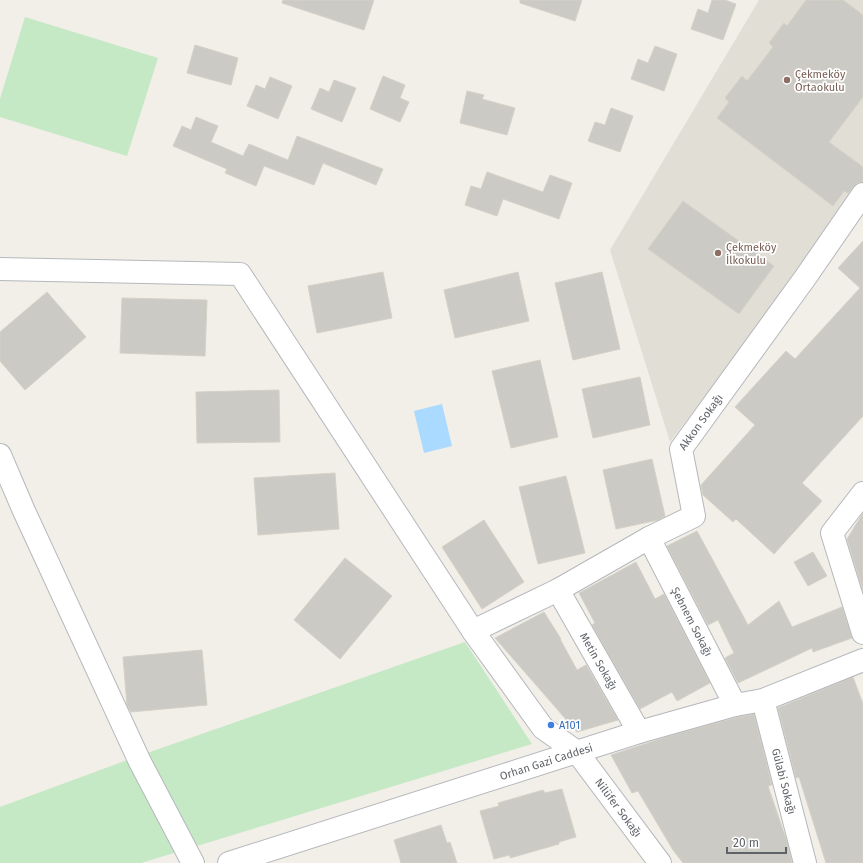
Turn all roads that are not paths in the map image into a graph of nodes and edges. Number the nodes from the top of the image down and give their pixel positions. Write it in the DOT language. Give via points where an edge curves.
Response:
graph roads {
  1 [pos="863,194"];
  2 [pos="0,269"];
  3 [pos="0,456"];
  4 [pos="863,493"];
  5 [pos="649,538"];
  6 [pos="558,590"];
  7 [pos="473,631"];
  8 [pos="863,633"];
  9 [pos="863,660"];
  10 [pos="763,700"];
  11 [pos="735,705"];
  12 [pos="639,732"];
  13 [pos="577,752"];
  14 [pos="239,862"];
  15 [pos="193,863"];
  16 [pos="660,863"];
  17 [pos="805,863"];
  1 -- 5 [label="street, Akkon Sokağı" via="682,449 694,516"];
  2 -- 7 [label="street, Nilüfer Sokağı" via="240,274"];
  3 -- 15 [label="street" via="140,762"];
  4 -- 8 [label="street" via="832,532"];
  5 -- 6 [label="street, Akkon Sokağı"];
  5 -- 11 [label="street, Şebnem Sokağı"];
  6 -- 7 [label="street, Akkon Sokağı"];
  6 -- 12 [label="street, Metin Sokağı"];
  7 -- 13 [label="street, Nilüfer Sokağı" via="543,728"];
  9 -- 10 [label="street, Orhan Gazi Caddesi"];
  10 -- 11 [label="street, Orhan Gazi Caddesi"];
  10 -- 17 [label="street, Gülabi Sokağı"];
  11 -- 12 [label="street, Orhan Gazi Caddesi"];
  12 -- 13 [label="street, Orhan Gazi Caddesi"];
  13 -- 14 [label="street, Orhan Gazi Caddesi"];
  13 -- 16 [label="street, Nilüfer Sokağı"];
}
